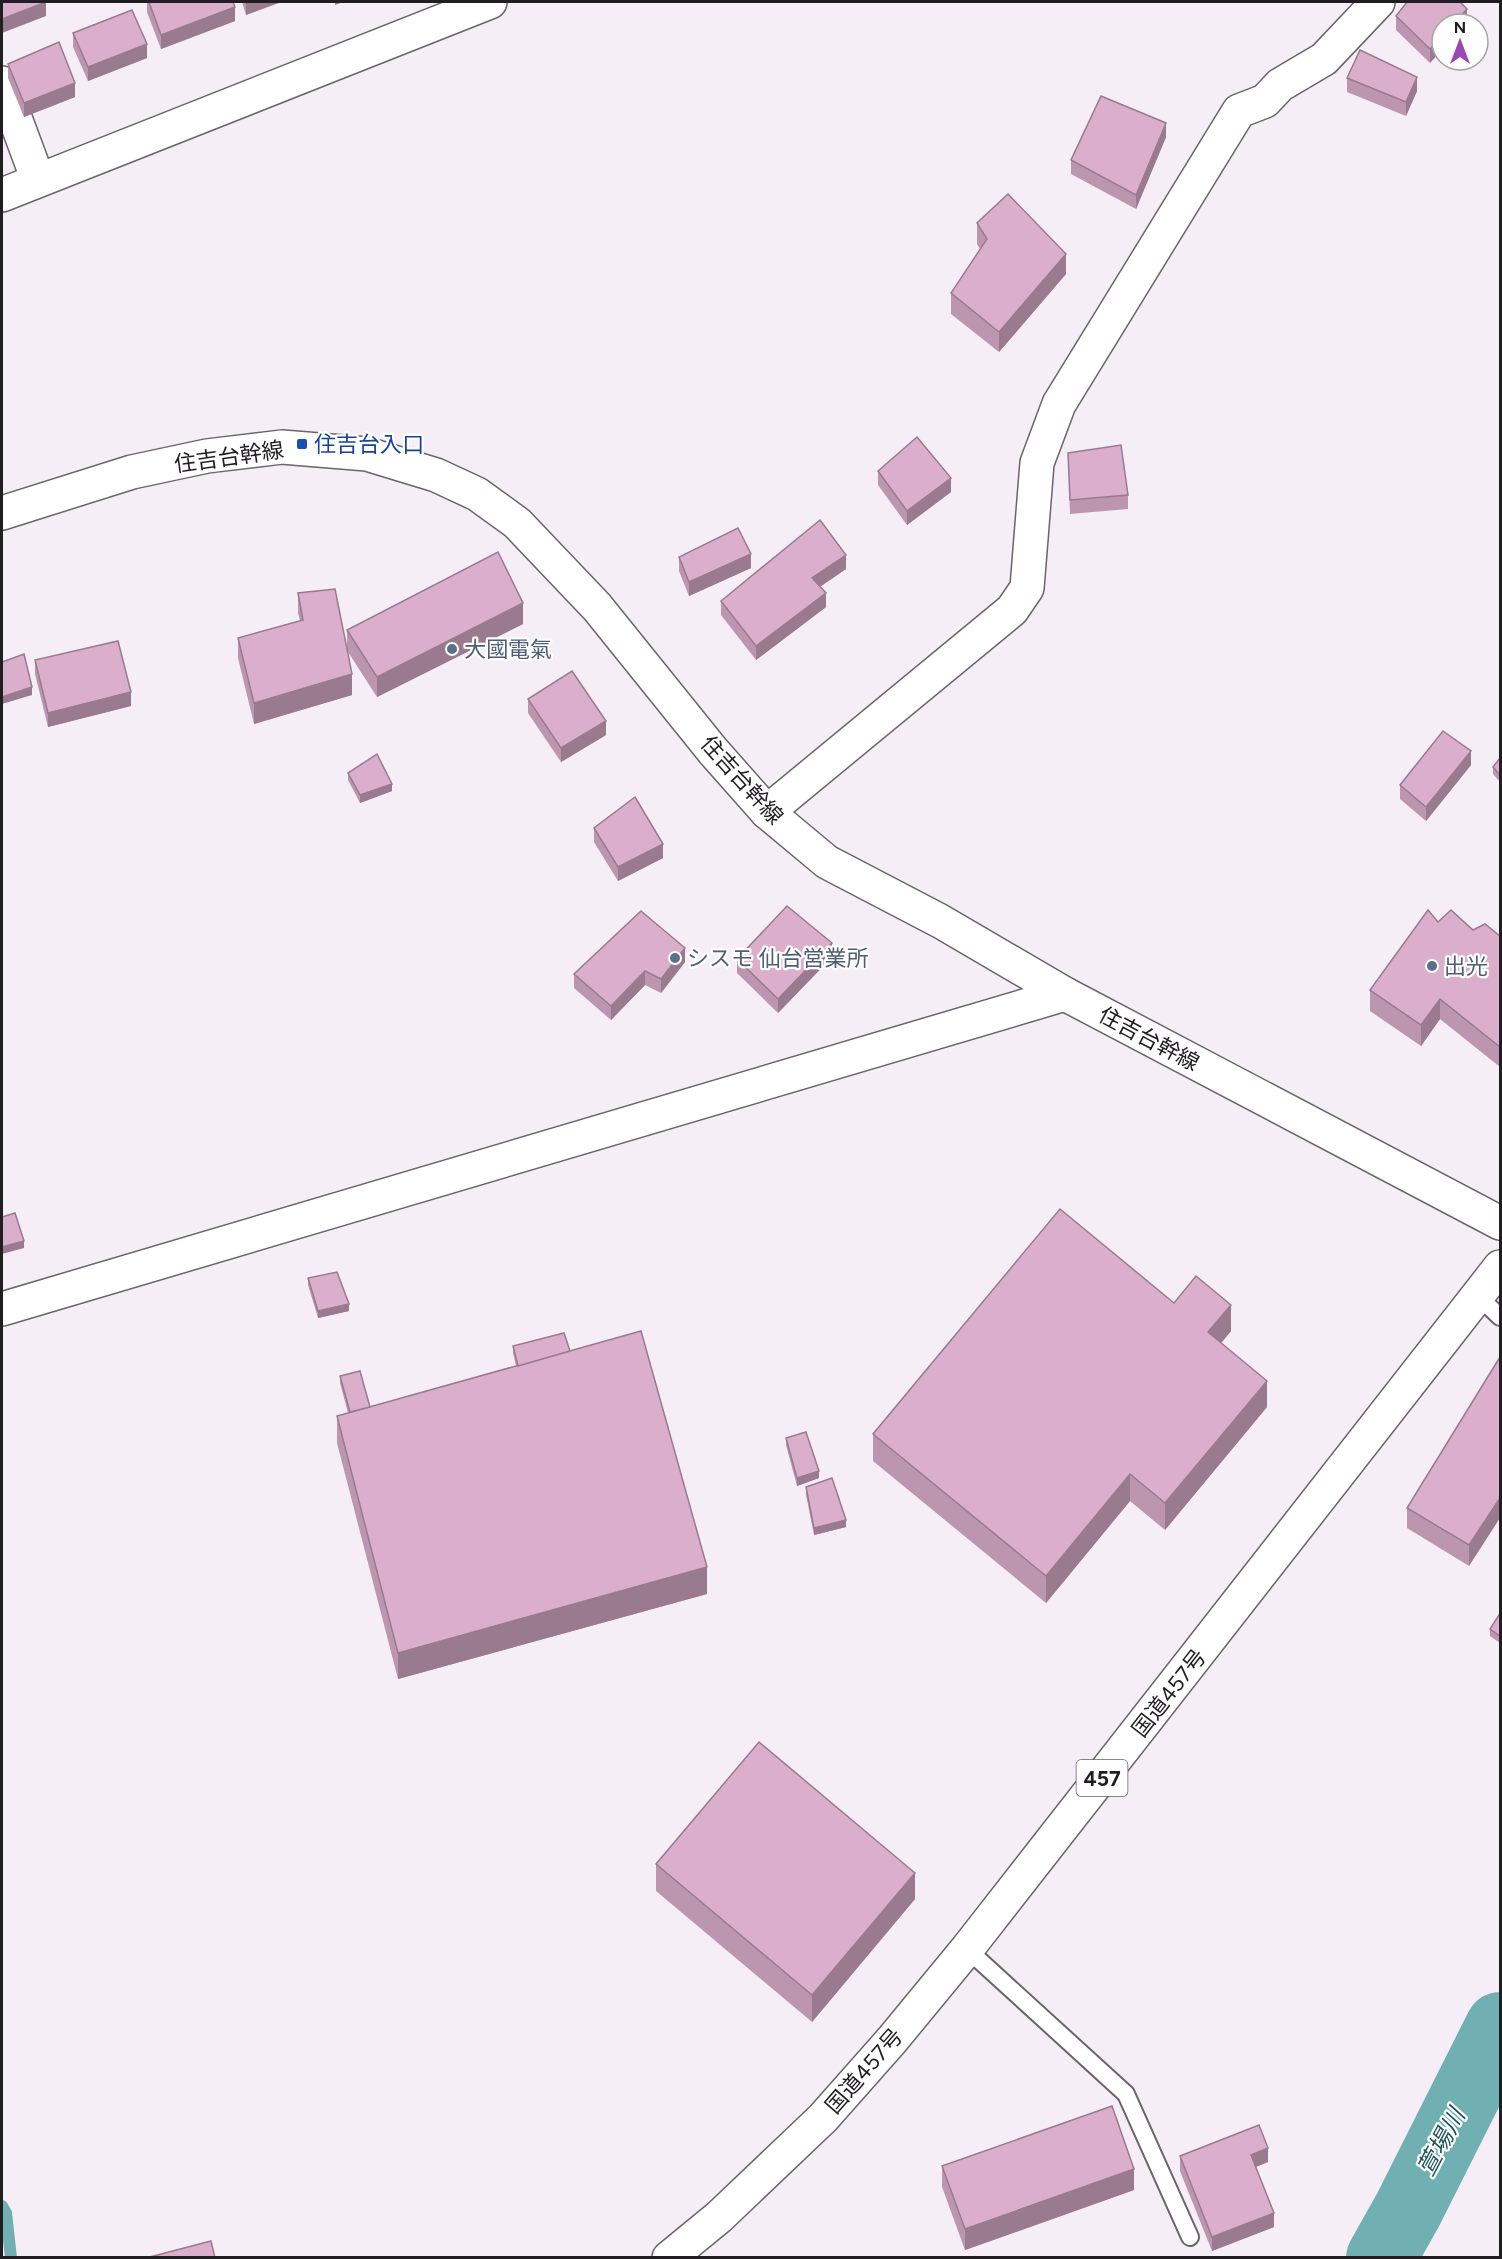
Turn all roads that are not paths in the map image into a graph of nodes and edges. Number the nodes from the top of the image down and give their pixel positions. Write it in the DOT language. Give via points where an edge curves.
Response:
graph roads {
  1 [pos="490,2"];
  2 [pos="1378,2"];
  3 [pos="2,82"];
  4 [pos="38,180"];
  5 [pos="2,195"];
  6 [pos="2,513"];
  7 [pos="767,812"];
  8 [pos="1065,994"];
  9 [pos="1500,1223"];
  10 [pos="1500,1267"];
  11 [pos="1489,1306"];
  12 [pos="2,1309"];
  13 [pos="967,1949"];
  14 [pos="1190,2237"];
  15 [pos="669,2258"];
  1 -- 4 [label="main road"];
  2 -- 7 [label="main road" via="1324,59 1280,85 1265,101 1239,111 1059,404 1037,463 1027,588 1012,610"];
  3 -- 4 [label="main road"];
  4 -- 5 [label="main road"];
  6 -- 7 [label="main road, 住吉台幹線" via="132,472 207,456 282,447 367,454 436,475 477,494 517,524 597,607"];
  7 -- 8 [label="main road, 住吉台幹線" via="827,862 940,921"];
  8 -- 9 [label="main road, 住吉台幹線"];
  8 -- 12 [label="main road"];
  10 -- 11 [label="main road, 国道457号 / 457"];
  11 -- 13 [label="main road, 国道457号 / 457"];
  13 -- 14 [label="lane" via="1126,2094"];
  13 -- 15 [label="main road, 国道457号 / 457" via="823,2118 719,2217"];
}
